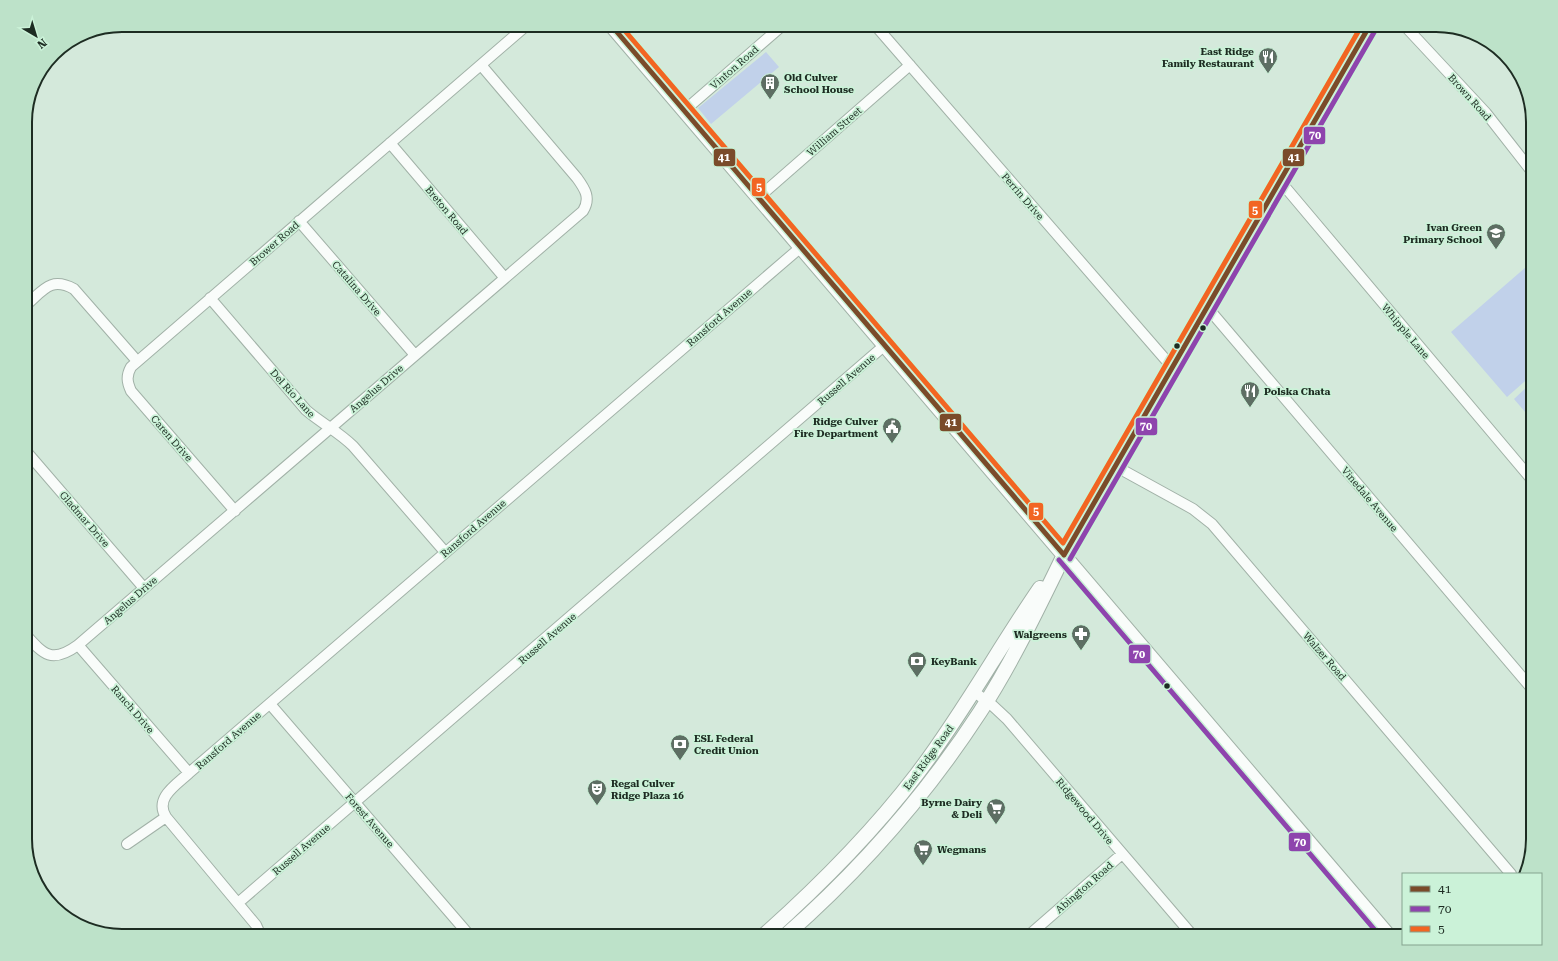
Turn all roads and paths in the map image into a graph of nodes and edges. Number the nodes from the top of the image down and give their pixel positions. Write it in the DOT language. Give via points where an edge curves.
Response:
graph roads {
  1 [pos="519,32"];
  2 [pos="617,32"];
  3 [pos="775,32"];
  4 [pos="881,32"];
  5 [pos="1366,32"];
  6 [pos="1411,32"];
  7 [pos="481,65"];
  8 [pos="910,65"];
  9 [pos="685,110"];
  10 [pos="390,143"];
  11 [pos="1526,164"];
  12 [pos="1280,181"];
  13 [pos="759,197"];
  14 [pos="299,222"];
  15 [pos="801,247"];
  16 [pos="504,278"];
  17 [pos="210,298"];
  18 [pos="32,300"];
  19 [pos="1207,307"];
  20 [pos="885,345"];
  21 [pos="415,355"];
  22 [pos="137,362"];
  23 [pos="1172,367"];
  24 [pos="330,428"];
  25 [pos="32,458"];
  26 [pos="1115,466"];
  27 [pos="1526,473"];
  28 [pos="234,511"];
  29 [pos="445,552"];
  30 [pos="1064,555"];
  31 [pos="144,588"];
  32 [pos="32,642"];
  33 [pos="78,645"];
  34 [pos="1526,682"];
  35 [pos="973,691"];
  36 [pos="987,701"];
  37 [pos="270,704"];
  38 [pos="189,773"];
  39 [pos="355,803"];
  40 [pos="166,817"];
  41 [pos="128,844"];
  42 [pos="1122,854"];
  43 [pos="1510,873"];
  44 [pos="238,903"];
  45 [pos="258,929"];
  46 [pos="464,929"];
  47 [pos="770,929"];
  48 [pos="792,929"];
  49 [pos="1036,929"];
  50 [pos="1187,929"];
  51 [pos="1383,929"];
  1 -- 7 [label="street, Brower Road"];
  2 -- 9 [label="main road"];
  3 -- 9 [label="street, Vinton Road"];
  4 -- 8 [label="street, Perrin Drive"];
  5 -- 12 [label="main road, East Ridge Road"];
  6 -- 11 [label="street, Brown Road" via="1486,113"];
  7 -- 10 [label="street, Brower Road"];
  7 -- 16 [label="street, Angelus Drive" via="577,178 587,195 583,211"];
  8 -- 13 [label="street, William Street"];
  8 -- 23 [label="street, Perrin Drive"];
  9 -- 13 [label="main road"];
  10 -- 14 [label="street, Brower Road"];
  10 -- 16 [label="street, Breton Road"];
  12 -- 19 [label="main road, East Ridge Road"];
  12 -- 27 [label="street, Whipple Lane"];
  13 -- 15 [label="main road"];
  14 -- 17 [label="street, Brower Road"];
  14 -- 21 [label="street, Catalina Drive"];
  15 -- 20 [label="main road"];
  15 -- 29 [label="street, Ransford Avenue"];
  16 -- 21 [label="street, Angelus Drive"];
  17 -- 22 [label="street, Brower Road"];
  17 -- 24 [label="street, Del Rio Lane" via="306,410"];
  18 -- 22 [label="street" via="56,283 74,289"];
  19 -- 23 [label="main road, East Ridge Road"];
  19 -- 34 [label="street, Vinedale Avenue"];
  20 -- 30 [label="main road"];
  20 -- 39 [label="street, Russell Avenue"];
  21 -- 24 [label="street, Angelus Drive"];
  22 -- 28 [label="street, Caren Drive" via="128,373 131,391"];
  23 -- 26 [label="main road, East Ridge Road"];
  24 -- 28 [label="street, Angelus Drive"];
  24 -- 29 [label="street, Del Rio Lane" via="353,446"];
  25 -- 31 [label="street, Gladmar Drive"];
  26 -- 30 [label="main road, East Ridge Road"];
  26 -- 43 [label="street, Walzer Road" via="1194,509 1212,524"];
  28 -- 31 [label="street, Angelus Drive"];
  29 -- 37 [label="street, Ransford Avenue"];
  30 -- 35 [label="main road, East Ridge Road" via="1023,612"];
  30 -- 36 [label="main road, East Ridge Road" via="1029,626"];
  30 -- 51 [label="main road"];
  31 -- 33 [label="street, Angelus Drive"];
  32 -- 33 [label="street, Angelus Drive" via="39,650 50,656 63,655"];
  33 -- 38 [label="street, Ranch Drive"];
  35 -- 36 [label="street, Ridgewood Drive"];
  35 -- 47 [label="main road, East Ridge Road" via="937,746 897,799 806,896"];
  36 -- 42 [label="street, Ridgewood Drive" via="1007,719"];
  36 -- 48 [label="main road, East Ridge Road" via="943,765 890,829 843,881"];
  37 -- 38 [label="street, Ransford Avenue"];
  37 -- 39 [label="street, Forest Avenue"];
  38 -- 40 [label="street, Ransford Avenue" via="165,796 162,807"];
  39 -- 44 [label="street, Russell Avenue"];
  39 -- 46 [label="street, Forest Avenue"];
  40 -- 41 [label="street"];
  40 -- 44 [label="street"];
  42 -- 49 [label="street, Abington Road"];
  42 -- 50 [label="street, Ridgewood Drive"];
  44 -- 45 [label="street"];
}
